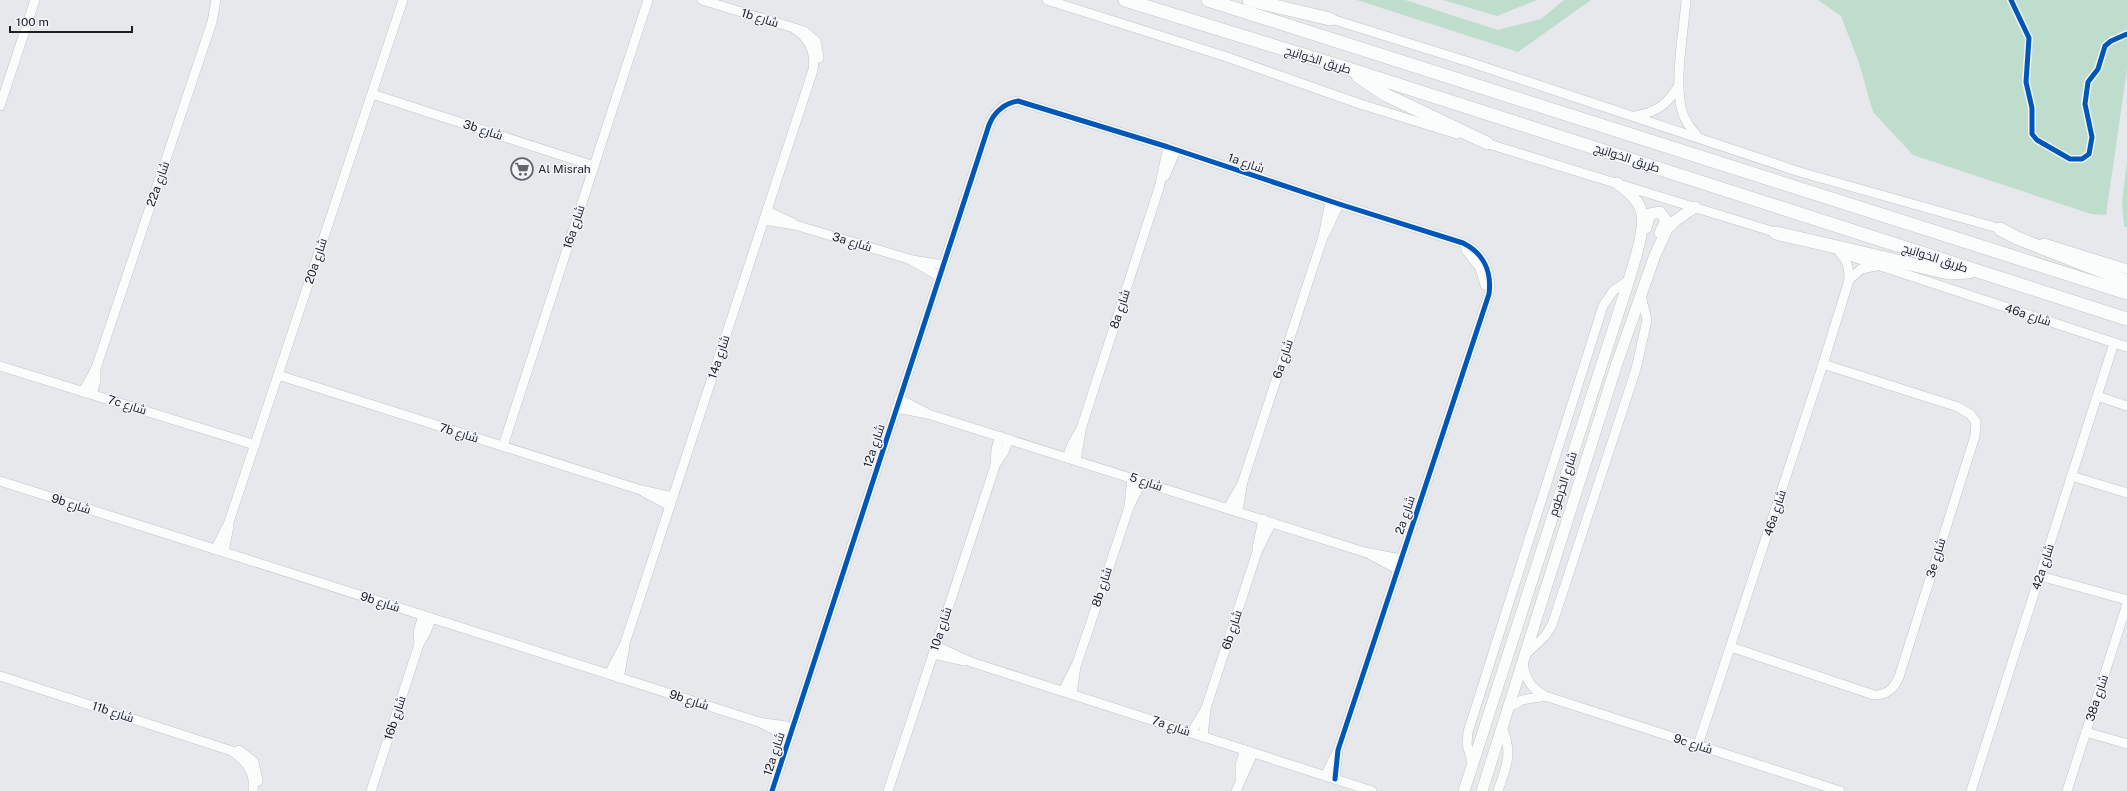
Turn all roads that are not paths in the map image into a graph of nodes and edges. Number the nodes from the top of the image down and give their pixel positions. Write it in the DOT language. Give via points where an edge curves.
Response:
graph roads {
  1 [pos="35,0"];
  2 [pos="216,0"];
  3 [pos="403,0"];
  4 [pos="653,0"];
  5 [pos="702,0"];
  6 [pos="1047,0"];
  7 [pos="1125,0"];
  8 [pos="1208,0"];
  9 [pos="1248,0"];
  10 [pos="1276,0"];
  11 [pos="1686,0"];
  12 [pos="647,4"];
  13 [pos="1330,19"];
  14 [pos="813,43"];
  15 [pos="1352,70"];
  16 [pos="1680,83"];
  17 [pos="372,94"];
  18 [pos="0,106"];
  19 [pos="1000,109"];
  20 [pos="1633,117"];
  21 [pos="1699,138"];
  22 [pos="1487,143"];
  23 [pos="1172,148"];
  24 [pos="594,166"];
  25 [pos="1617,183"];
  26 [pos="1335,203"];
  27 [pos="1695,207"];
  28 [pos="765,215"];
  29 [pos="2000,229"];
  30 [pos="1776,233"];
  31 [pos="1637,247"];
  32 [pos="1840,253"];
  33 [pos="1655,255"];
  34 [pos="909,259"];
  35 [pos="1480,260"];
  36 [pos="943,265"];
  37 [pos="1884,267"];
  38 [pos="2127,269"];
  39 [pos="1975,271"];
  40 [pos="939,276"];
  41 [pos="1629,280"];
  42 [pos="1848,280"];
  43 [pos="2127,281"];
  44 [pos="2127,293"];
  45 [pos="1641,295"];
  46 [pos="2127,319"];
  47 [pos="2114,343"];
  48 [pos="2127,347"];
  49 [pos="1823,364"];
  50 [pos="0,366"];
  51 [pos="278,375"];
  52 [pos="88,393"];
  53 [pos="2097,396"];
  54 [pos="899,399"];
  55 [pos="2127,406"];
  56 [pos="896,408"];
  57 [pos="928,414"];
  58 [pos="1004,438"];
  59 [pos="255,445"];
  60 [pos="503,446"];
  61 [pos="1072,459"];
  62 [pos="2072,476"];
  63 [pos="1132,478"];
  64 [pos="0,481"];
  65 [pos="1142,481"];
  66 [pos="1243,481"];
  67 [pos="641,490"];
  68 [pos="2127,493"];
  69 [pos="673,497"];
  70 [pos="670,506"];
  71 [pos="1129,507"];
  72 [pos="1228,508"];
  73 [pos="1238,512"];
  74 [pos="1267,521"];
  75 [pos="1547,531"];
  76 [pos="219,551"];
  77 [pos="1364,552"];
  78 [pos="1400,559"];
  79 [pos="1397,568"];
  80 [pos="1551,572"];
  81 [pos="2041,572"];
  82 [pos="2127,600"];
  83 [pos="2127,604"];
  84 [pos="427,617"];
  85 [pos="625,643"];
  86 [pos="1731,647"];
  87 [pos="934,650"];
  88 [pos="1524,658"];
  89 [pos="1076,666"];
  90 [pos="609,674"];
  91 [pos="0,676"];
  92 [pos="619,678"];
  93 [pos="1063,691"];
  94 [pos="1072,694"];
  95 [pos="1545,696"];
  96 [pos="1206,708"];
  97 [pos="1508,708"];
  98 [pos="760,722"];
  99 [pos="1502,727"];
  100 [pos="793,728"];
  101 [pos="2086,732"];
  102 [pos="1192,733"];
  103 [pos="1203,736"];
  104 [pos="790,738"];
  105 [pos="2127,744"];
  106 [pos="1698,745"];
  107 [pos="1338,750"];
  108 [pos="1249,751"];
  109 [pos="1472,766"];
  110 [pos="1324,776"];
  111 [pos="1335,779"];
  112 [pos="254,791"];
  113 [pos="370,791"];
  114 [pos="772,791"];
  115 [pos="888,791"];
  116 [pos="1236,791"];
  117 [pos="1372,791"];
  118 [pos="1464,791"];
  119 [pos="1482,791"];
  120 [pos="1498,791"];
  121 [pos="1840,791"];
  122 [pos="1971,791"];
  123 [pos="2067,791"];
  1 -- 18 [label="street"];
  2 -- 52 [label="street, 22a شارع" via="212,22 96,368 96,381"];
  3 -- 17 [label="street, 20a شارع"];
  4 -- 12 [label="street, 16a شارع"];
  5 -- 14 [label="street, 1b شارع" via="796,29"];
  6 -- 22 [label="street, 46a شارع" via="1360,104"];
  7 -- 15 [label="highway, طريق الخوانيج"];
  8 -- 44 [label="highway, طريق الخوانيج"];
  9 -- 13 [label="highway"];
  10 -- 13 [label="street"];
  11 -- 16 [label="street"];
  12 -- 24 [label="street, 16a شارع"];
  13 -- 20 [label="street"];
  14 -- 28 [label="street, 14a شارع" via="819,57"];
  15 -- 22 [label="highway" via="1386,96"];
  15 -- 39 [label="highway, طريق الخوانيج"];
  16 -- 20 [label="street" via="1664,106 1649,114"];
  16 -- 21 [label="street" via="1683,114 1688,126"];
  17 -- 24 [label="street, 3b شارع"];
  17 -- 51 [label="street, 20a شارع"];
  19 -- 23 [label="street, 1a شارع" via="1012,102 1025,102"];
  19 -- 36 [label="street, 12a شارع" via="989,125"];
  20 -- 21 [label="street"];
  21 -- 29 [label="street" via="1830,181"];
  22 -- 25 [label="street, 46a شارع"];
  23 -- 26 [label="street, 1a شارع"];
  23 -- 61 [label="street, 8a شارع" via="1081,429 1072,444"];
  24 -- 60 [label="street, 16a شارع"];
  25 -- 27 [label="street, 46a شارع"];
  25 -- 31 [label="main road, شارع الخرطوم" via="1635,199 1642,211 1641,236"];
  26 -- 35 [label="street, 1a شارع" via="1470,246"];
  26 -- 66 [label="street, 6a شارع" via="1332,223 1323,237"];
  27 -- 30 [label="street, 46a شارع"];
  27 -- 33 [label="main road, شارع الخرطوم" via="1667,229"];
  28 -- 34 [label="street, 3a شارع"];
  28 -- 69 [label="street, 14a شارع"];
  29 -- 38 [label="street"];
  29 -- 43 [label="highway"];
  30 -- 32 [label="street, 46a شارع"];
  30 -- 39 [label="highway" via="1949,273"];
  31 -- 33 [label="main road" via="1644,238 1648,217 1652,212 1660,212 1666,220 1656,241"];
  31 -- 41 [label="main road, شارع الخرطوم"];
  32 -- 37 [label="street, 46a شارع"];
  32 -- 42 [label="street, 46a شارع" via="1846,258"];
  33 -- 45 [label="main road, شارع الخرطوم"];
  34 -- 36 [label="street, 3a شارع"];
  34 -- 40 [label="street, 3a شارع"];
  35 -- 78 [label="street, 2a شارع" via="1490,278 1489,294"];
  36 -- 40 [label="street, 12a شارع"];
  37 -- 42 [label="street, 46a شارع" via="1872,266 1861,269"];
  37 -- 47 [label="street, 46a شارع"];
  39 -- 46 [label="highway, طريق الخوانيج"];
  40 -- 54 [label="street, 12a شارع"];
  41 -- 75 [label="main road, شارع الخرطوم"];
  41 -- 109 [label="street" via="1613,291 1603,306 1468,732 1467,744"];
  42 -- 49 [label="street, 46a شارع"];
  45 -- 80 [label="main road, شارع الخرطوم"];
  45 -- 88 [label="street" via="1646,311 1646,328 1633,376 1552,625"];
  47 -- 48 [label="street, 46a شارع"];
  47 -- 53 [label="street, 42a شارع"];
  49 -- 86 [label="street, 46a شارع"];
  49 -- 86 [label="street, 3e شارع" via="1958,407 1970,414 1976,422 1975,436 1899,678 1892,689 1881,695 1874,695"];
  50 -- 52 [label="street, 7c شارع"];
  51 -- 59 [label="street, 20a شارع"];
  51 -- 60 [label="street, 7b شارع"];
  52 -- 59 [label="street, 7c شارع"];
  53 -- 55 [label="street"];
  53 -- 62 [label="street, 42a شارع"];
  54 -- 56 [label="street, 12a شارع"];
  54 -- 57 [label="street, شارع 5"];
  56 -- 57 [label="street, شارع 5"];
  56 -- 100 [label="street, 12a شارع"];
  57 -- 58 [label="street, شارع 5"];
  58 -- 61 [label="street, شارع 5"];
  58 -- 87 [label="street, 10a شارع" via="1004,452 994,466"];
  59 -- 76 [label="street, 20a شارع"];
  60 -- 67 [label="street, 7b شارع"];
  61 -- 63 [label="street, شارع 5"];
  62 -- 68 [label="street"];
  62 -- 81 [label="street, 42a شارع"];
  63 -- 65 [label="street, شارع 5"];
  63 -- 71 [label="street, 8b شارع"];
  64 -- 76 [label="street, 9b شارع"];
  65 -- 71 [label="street, 8b شارع"];
  65 -- 72 [label="street, شارع 5"];
  66 -- 72 [label="street, 6a شارع"];
  66 -- 73 [label="street, 6a شارع"];
  67 -- 69 [label="street, 7b شارع"];
  67 -- 70 [label="street, 7b شارع"];
  69 -- 70 [label="street, 14a شارع"];
  70 -- 85 [label="street, 14a شارع"];
  71 -- 89 [label="street, 8b شارع"];
  72 -- 73 [label="street, شارع 5"];
  73 -- 74 [label="street, شارع 5"];
  74 -- 77 [label="street, شارع 5"];
  74 -- 96 [label="street, 6b شارع"];
  75 -- 80 [label="main road" via="1555,538"];
  75 -- 109 [label="main road, شارع الخرطوم"];
  76 -- 84 [label="street, 9b شارع"];
  77 -- 78 [label="street, شارع 5"];
  77 -- 79 [label="street, شارع 5"];
  78 -- 79 [label="street, 2a شارع"];
  79 -- 107 [label="street, 2a شارع"];
  80 -- 88 [label="main road, شارع الخرطوم"];
  81 -- 82 [label="street"];
  81 -- 122 [label="street, 42a شارع"];
  83 -- 101 [label="street, 38a شارع"];
  84 -- 90 [label="street, 9b شارع"];
  84 -- 113 [label="street, 16b شارع" via="426,634 418,644"];
  85 -- 90 [label="street, 14a شارع"];
  85 -- 92 [label="street, 14a شارع"];
  86 -- 106 [label="street, 46a شارع"];
  87 -- 93 [label="street, 7a شارع"];
  87 -- 115 [label="street, 10a شارع"];
  88 -- 95 [label="street, 9c شارع" via="1529,683"];
  88 -- 97 [label="main road, شارع الخرطوم"];
  89 -- 93 [label="street, 8b شارع"];
  89 -- 94 [label="street, 8b شارع"];
  90 -- 92 [label="street, 9b شارع"];
  91 -- 112 [label="street, 11b شارع" via="245,753 258,776"];
  92 -- 98 [label="street, 9b شارع"];
  93 -- 94 [label="street, 7a شارع"];
  94 -- 102 [label="street, 7a شارع"];
  95 -- 97 [label="street, 9c شارع" via="1522,700"];
  95 -- 106 [label="street, 9c شارع"];
  96 -- 102 [label="street, 6b شارع"];
  96 -- 103 [label="street, 6b شارع"];
  97 -- 99 [label="main road, شارع الخرطوم"];
  98 -- 100 [label="street, 9b شارع"];
  98 -- 104 [label="street, 9b شارع"];
  99 -- 119 [label="main road, شارع الخرطوم"];
  99 -- 120 [label="street" via="1509,743 1509,753"];
  100 -- 104 [label="street, 12a شارع"];
  101 -- 105 [label="street"];
  101 -- 123 [label="street, 38a شارع"];
  102 -- 103 [label="street, 7a شارع"];
  103 -- 108 [label="street, 7a شارع"];
  104 -- 114 [label="street, 12a شارع"];
  106 -- 121 [label="street, 9c شارع"];
  107 -- 110 [label="street, 2a شارع"];
  107 -- 111 [label="street, 2a شارع"];
  108 -- 110 [label="street, 7a شارع"];
  108 -- 116 [label="street"];
  109 -- 118 [label="main road, شارع الخرطوم"];
  110 -- 111 [label="street, 7a شارع"];
  111 -- 117 [label="street, 7a شارع"];
}
